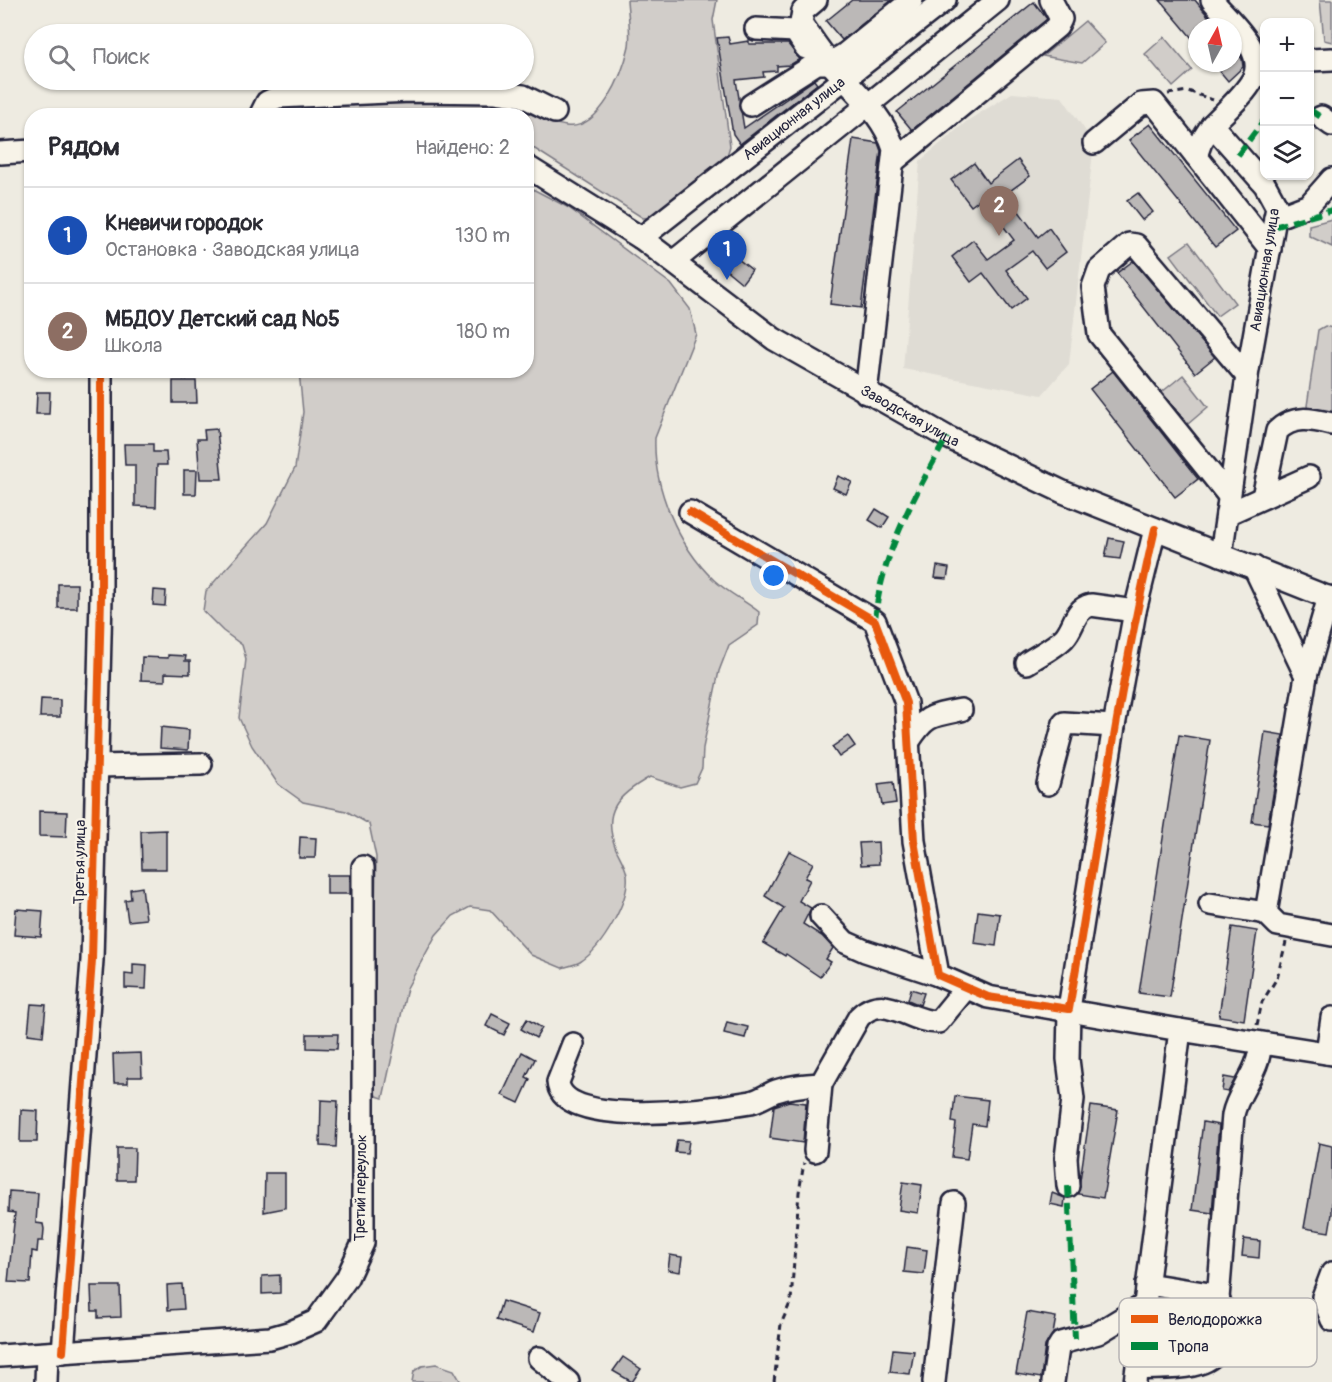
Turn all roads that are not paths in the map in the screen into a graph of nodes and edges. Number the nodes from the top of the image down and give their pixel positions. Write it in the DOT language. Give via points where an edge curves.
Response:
graph roads {
  1 [pos="816,0"];
  2 [pos="912,0"];
  3 [pos="945,0"];
  4 [pos="998,0"];
  5 [pos="1051,0"];
  6 [pos="1212,0"];
  7 [pos="756,29"];
  8 [pos="1332,59"];
  9 [pos="1314,60"];
  10 [pos="823,63"];
  11 [pos="1260,64"];
  12 [pos="845,80"];
  13 [pos="868,104"];
  14 [pos="751,105"];
  15 [pos="264,108"];
  16 [pos="555,112"];
  17 [pos="1212,126"];
  18 [pos="1094,143"];
  19 [pos="24,152"];
  20 [pos="0,153"];
  21 [pos="1196,156"];
  22 [pos="894,161"];
  23 [pos="534,171"];
  24 [pos="1332,179"];
  25 [pos="1275,218"];
  26 [pos="641,238"];
  27 [pos="1270,249"];
  28 [pos="673,262"];
  29 [pos="1247,376"];
  30 [pos="101,378"];
  31 [pos="866,393"];
  32 [pos="1332,424"];
  33 [pos="1309,477"];
  34 [pos="1263,498"];
  35 [pos="1228,505"];
  36 [pos="690,512"];
  37 [pos="1155,529"];
  38 [pos="1221,555"];
  39 [pos="1254,567"];
  40 [pos="1330,598"];
  41 [pos="1136,611"];
  42 [pos="1027,663"];
  43 [pos="1306,676"];
  44 [pos="961,710"];
  45 [pos="1114,726"];
  46 [pos="909,741"];
  47 [pos="201,764"];
  48 [pos="96,766"];
  49 [pos="1048,784"];
  50 [pos="363,867"];
  51 [pos="1210,904"];
  52 [pos="1266,913"];
  53 [pos="821,916"];
  54 [pos="1332,936"];
  55 [pos="938,975"];
  56 [pos="965,989"];
  57 [pos="1069,1009"];
  58 [pos="1332,1018"];
  59 [pos="1180,1030"];
  60 [pos="1260,1043"];
  61 [pos="573,1044"];
  62 [pos="1329,1053"];
  63 [pos="822,1084"];
  64 [pos="815,1151"];
  65 [pos="1068,1186"];
  66 [pos="954,1203"];
  67 [pos="1332,1273"];
  68 [pos="1145,1294"];
  69 [pos="1140,1298"];
  70 [pos="1145,1298"];
  71 [pos="1216,1298"];
  72 [pos="1218,1298"];
  73 [pos="1119,1316"];
  74 [pos="1332,1320"];
  75 [pos="55,1353"];
  76 [pos="0,1356"];
  77 [pos="539,1358"];
  78 [pos="1183,1367"];
  79 [pos="1137,1376"];
  80 [pos="46,1382"];
  81 [pos="568,1382"];
  82 [pos="934,1382"];
  83 [pos="1053,1382"];
  1 -- 10 [label="street" via="803,11 801,23"];
  2 -- 10 [label="street"];
  3 -- 12 [label="street, Авиационная улица"];
  4 -- 13 [label="street"];
  5 -- 22 [label="street" via="1061,20 1057,27"];
  6 -- 11 [label="street"];
  7 -- 10 [label="street" via="795,31"];
  8 -- 9 [label="street"];
  10 -- 12 [label="street"];
  10 -- 14 [label="street"];
  11 -- 17 [label="street" via="1253,80"];
  12 -- 13 [label="street"];
  12 -- 26 [label="street, Авиационная улица"];
  13 -- 22 [label="street" via="890,135"];
  13 -- 28 [label="street"];
  15 -- 16 [label="street" via="278,97 496,92 523,96"];
  17 -- 21 [label="street"];
  17 -- 25 [label="street, Авиационная улица" via="1274,198"];
  18 -- 21 [label="street" via="1141,104 1154,103"];
  19 -- 20 [label="street"];
  21 -- 27 [label="street"];
  22 -- 31 [label="street"];
  23 -- 26 [label="street, Заводская улица"];
  24 -- 25 [label="street" via="1309,205"];
  25 -- 27 [label="street, Авиационная улица"];
  26 -- 28 [label="street, Заводская улица"];
  27 -- 29 [label="street, Авиационная улица"];
  28 -- 31 [label="street, Заводская улица" via="774,339"];
  29 -- 35 [label="street, Авиационная улица"];
  29 -- 35 [label="street" via="1136,245 1129,244 1099,270 1093,287 1099,334"];
  30 -- 48 [label="street, Третья улица"];
  31 -- 37 [label="street, Заводская улица" via="989,458"];
  32 -- 34 [label="street" via="1295,419 1276,431"];
  33 -- 34 [label="street"];
  34 -- 35 [label="street"];
  35 -- 38 [label="street, Авиационная улица"];
  36 -- 46 [label="street" via="875,621 906,703"];
  37 -- 38 [label="street, Заводская улица"];
  37 -- 41 [label="street"];
  38 -- 39 [label="street, Заводская улица"];
  39 -- 40 [label="street, Заводская улица"];
  39 -- 43 [label="street"];
  40 -- 43 [label="street"];
  41 -- 42 [label="street" via="1084,606 1065,637"];
  41 -- 45 [label="street"];
  43 -- 52 [label="street"];
  44 -- 46 [label="street" via="925,719"];
  45 -- 49 [label="street" via="1064,723"];
  45 -- 57 [label="street"];
  46 -- 55 [label="street" via="914,841"];
  47 -- 48 [label="street"];
  48 -- 75 [label="street, Третья улица" via="92,960"];
  50 -- 75 [label="street, Третий переулок" via="363,1243 347,1278 316,1321 270,1338"];
  51 -- 52 [label="street"];
  52 -- 54 [label="street" via="1273,923 1290,929"];
  53 -- 55 [label="street" via="845,942"];
  55 -- 56 [label="street"];
  56 -- 57 [label="street" via="988,997"];
  56 -- 63 [label="street" via="938,1022 888,1007 876,1005 867,1009 855,1023"];
  57 -- 59 [label="street"];
  57 -- 65 [label="street" via="1068,1059 1073,1099 1066,1158"];
  58 -- 62 [label="street"];
  59 -- 60 [label="street"];
  59 -- 68 [label="street"];
  60 -- 62 [label="street"];
  60 -- 72 [label="street" via="1258,1059 1233,1115"];
  61 -- 63 [label="street" via="559,1088 570,1101 607,1112 748,1102 794,1086"];
  63 -- 64 [label="street"];
  66 -- 82 [label="street"];
  67 -- 74 [label="street" via="1323,1297"];
  68 -- 69 [label="street"];
  68 -- 70 [label="street"];
  68 -- 71 [label="street" via="1210,1294"];
  73 -- 83 [label="street" via="1098,1333 1061,1343"];
  75 -- 76 [label="street, Третий переулок"];
  75 -- 80 [label="street, Третья улица"];
  77 -- 81 [label="street"];
  78 -- 79 [label="street"];
}
